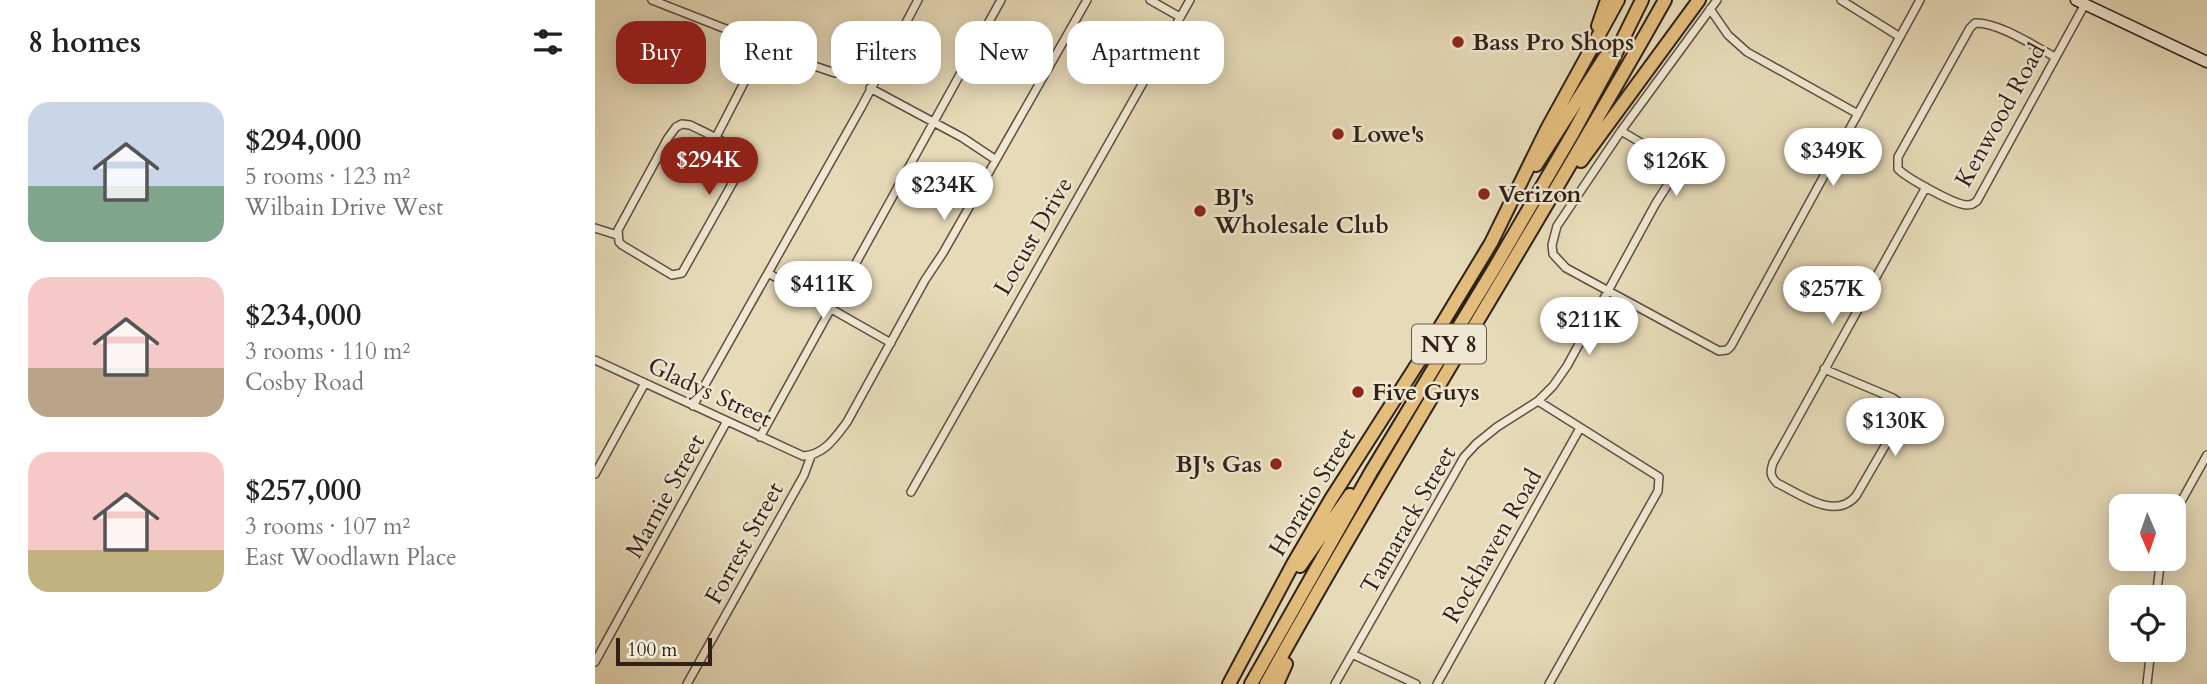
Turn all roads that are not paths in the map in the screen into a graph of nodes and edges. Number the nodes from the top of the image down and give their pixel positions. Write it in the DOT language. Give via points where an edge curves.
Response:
graph roads {
  1 [pos="653,0"];
  2 [pos="918,0"];
  3 [pos="1001,0"];
  4 [pos="1087,0"];
  5 [pos="1150,0"];
  6 [pos="1191,0"];
  7 [pos="1607,0"];
  8 [pos="1618,0"];
  9 [pos="1642,0"];
  10 [pos="1665,0"];
  11 [pos="1699,0"];
  12 [pos="1717,0"];
  13 [pos="1841,0"];
  14 [pos="1920,0"];
  15 [pos="2080,2"];
  16 [pos="1710,9"];
  17 [pos="1635,13"];
  18 [pos="1181,17"];
  19 [pos="720,27"];
  20 [pos="1900,37"];
  21 [pos="2055,57"];
  22 [pos="1585,60"];
  23 [pos="2207,62"];
  24 [pos="743,84"];
  25 [pos="870,88"];
  26 [pos="1858,114"];
  27 [pos="933,124"];
  28 [pos="1621,131"];
  29 [pos="715,139"];
  30 [pos="996,160"];
  31 [pos="1926,187"];
  32 [pos="1505,214"];
  33 [pos="1535,223"];
  34 [pos="595,228"];
  35 [pos="617,235"];
  36 [pos="768,274"];
  37 [pos="1609,290"];
  38 [pos="829,309"];
  39 [pos="891,344"];
  40 [pos="595,360"];
  41 [pos="1824,369"];
  42 [pos="645,383"];
  43 [pos="1538,401"];
  44 [pos="693,406"];
  45 [pos="727,421"];
  46 [pos="1580,428"];
  47 [pos="760,437"];
  48 [pos="2207,455"];
  49 [pos="811,456"];
  50 [pos="1371,472"];
  51 [pos="595,474"];
  52 [pos="911,492"];
  53 [pos="2185,494"];
  54 [pos="1313,603"];
  55 [pos="1257,630"];
  56 [pos="1352,654"];
  57 [pos="595,662"];
  58 [pos="2150,662"];
  59 [pos="687,684"];
  60 [pos="1229,684"];
  61 [pos="1251,684"];
  62 [pos="1266,684"];
  63 [pos="1277,684"];
  64 [pos="1335,684"];
  65 [pos="1416,684"];
  66 [pos="1437,684"];
  67 [pos="1549,684"];
  68 [pos="2147,684"];
  1 -- 19 [label="street"];
  2 -- 25 [label="street"];
  3 -- 27 [label="street"];
  4 -- 30 [label="street"];
  5 -- 18 [label="street"];
  6 -- 18 [label="street, Locust Drive"];
  7 -- 22 [label="highway"];
  8 -- 22 [label="highway"];
  9 -- 17 [label="highway, NY 8"];
  10 -- 33 [label="highway, NY 8"];
  11 -- 33 [label="highway"];
  12 -- 16 [label="street"];
  13 -- 20 [label="street"];
  14 -- 20 [label="street"];
  15 -- 21 [label="street, Kenwood Road"];
  15 -- 23 [label="main road"];
  16 -- 26 [label="street" via="1747,52"];
  16 -- 28 [label="street"];
  17 -- 32 [label="highway"];
  17 -- 50 [label="highway, NY 8" via="1519,226"];
  18 -- 52 [label="street, Locust Drive"];
  20 -- 26 [label="street"];
  21 -- 31 [label="street, Kenwood Road" via="1977,201 1967,205"];
  21 -- 31 [label="street" via="1983,22 1970,28 1898,158 1898,169"];
  22 -- 32 [label="highway, Horatio Street"];
  24 -- 29 [label="street"];
  25 -- 27 [label="street"];
  25 -- 36 [label="street"];
  26 -- 37 [label="street" via="1731,346 1724,351"];
  27 -- 30 [label="street"];
  27 -- 38 [label="street"];
  28 -- 37 [label="street, Tamarack Street" via="1672,161 1675,172"];
  28 -- 37 [label="street" via="1557,226 1552,245 1553,254 1566,268"];
  29 -- 35 [label="street" via="690,125 676,127"];
  29 -- 35 [label="street" via="739,154 741,168 682,273 672,275 622,245"];
  30 -- 39 [label="street"];
  31 -- 41 [label="street"];
  32 -- 55 [label="highway, Horatio Street" via="1425,352 1331,499"];
  33 -- 54 [label="highway, NY 8"];
  34 -- 35 [label="street"];
  36 -- 38 [label="street"];
  36 -- 44 [label="street"];
  37 -- 43 [label="street, Tamarack Street" via="1567,366"];
  38 -- 39 [label="street"];
  38 -- 47 [label="street"];
  39 -- 49 [label="street" via="847,422 833,441"];
  40 -- 42 [label="street, Gladys Street"];
  41 -- 41 [label="street" via="1895,399 1903,410 1856,496 1843,507 1819,503 1777,483 1770,473"];
  42 -- 44 [label="street, Gladys Street"];
  42 -- 51 [label="street"];
  43 -- 46 [label="street"];
  43 -- 56 [label="street, Tamarack Street" via="1497,427 1464,457"];
  44 -- 45 [label="street, Gladys Street"];
  45 -- 47 [label="street, Gladys Street"];
  45 -- 57 [label="street, Marnie Street"];
  46 -- 66 [label="street, Rockhaven Road"];
  46 -- 67 [label="street" via="1656,473 1659,486"];
  47 -- 49 [label="street, Gladys Street"];
  48 -- 53 [label="street"];
  49 -- 59 [label="street, Forrest Street"];
  50 -- 55 [label="highway"];
  50 -- 61 [label="highway, NY 8"];
  54 -- 62 [label="highway, NY 8"];
  54 -- 63 [label="highway"];
  55 -- 60 [label="highway, Horatio Street"];
  56 -- 64 [label="street, Tamarack Street"];
  56 -- 65 [label="street"];
  58 -- 68 [label="street"];
}
